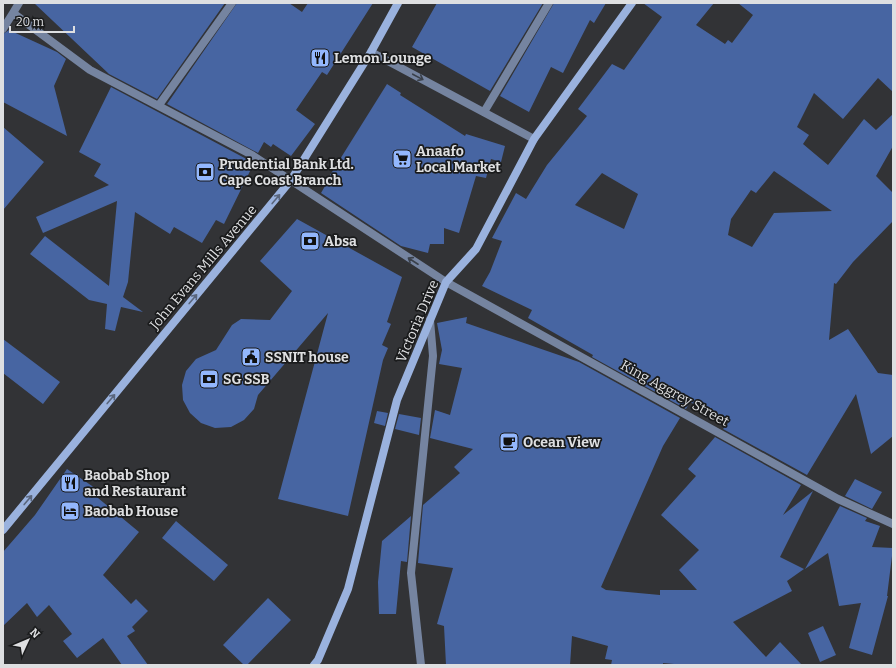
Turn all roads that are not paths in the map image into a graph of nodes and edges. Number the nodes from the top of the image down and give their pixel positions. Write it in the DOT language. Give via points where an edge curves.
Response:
graph roads {
  1 [pos="19,3"];
  2 [pos="232,3"];
  3 [pos="398,3"];
  4 [pos="549,3"];
  5 [pos="632,3"];
  6 [pos="13,13"];
  7 [pos="3,29"];
  8 [pos="371,52"];
  9 [pos="159,105"];
  10 [pos="484,112"];
  11 [pos="534,140"];
  12 [pos="291,180"];
  13 [pos="446,282"];
  14 [pos="430,320"];
  15 [pos="893,524"];
  16 [pos="3,530"];
  17 [pos="314,665"];
  18 [pos="421,665"];
  1 -- 6 [label="street"];
  2 -- 9 [label="street"];
  3 -- 8 [label="street, John Evans Mills Avenue"];
  4 -- 10 [label="street"];
  5 -- 11 [label="street, Victoria Drive"];
  6 -- 7 [label="street"];
  6 -- 9 [label="street, King Aggrey Street" via="90,70"];
  8 -- 10 [label="street, one-way"];
  8 -- 12 [label="street, John Evans Mills Avenue"];
  9 -- 12 [label="street, King Aggrey Street" via="252,155"];
  10 -- 11 [label="street"];
  11 -- 13 [label="street, Victoria Drive" via="476,249"];
  13 -- 12 [label="street, King Aggrey Street, one-way"];
  16 -- 12 [label="street, John Evans Mills Avenue, one-way"];
  13 -- 14 [label="street, Victoria Drive"];
  13 -- 15 [label="street, King Aggrey Street" via="838,499"];
  14 -- 17 [label="street, Victoria Drive" via="398,400 348,589"];
  14 -- 18 [label="street" via="433,356 411,573"];
}
